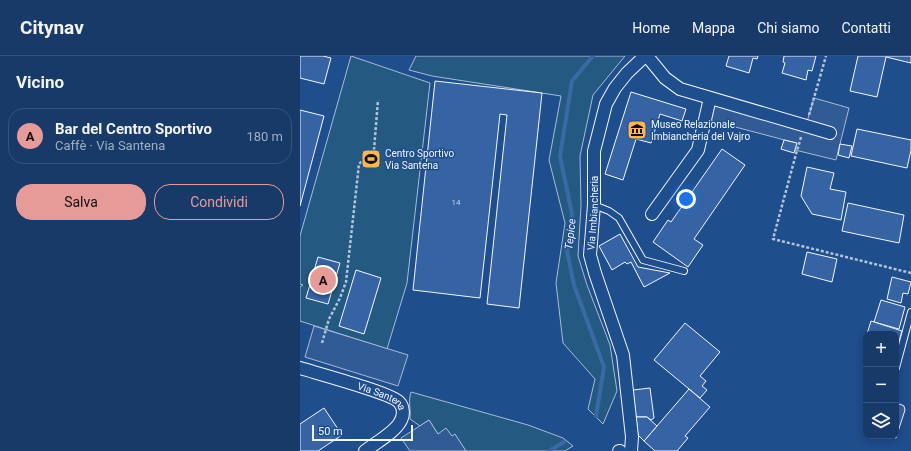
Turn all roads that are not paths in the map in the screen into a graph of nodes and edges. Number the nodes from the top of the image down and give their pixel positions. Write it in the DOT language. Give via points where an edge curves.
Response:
graph roads {
  1 [pos="646,56"];
  2 [pos="710,98"];
  3 [pos="830,132"];
  4 [pos="594,205"];
  5 [pos="652,214"];
  6 [pos="684,271"];
  7 [pos="911,312"];
  8 [pos="896,367"];
  9 [pos="300,368"];
  10 [pos="365,451"];
  11 [pos="631,451"];
  1 -- 2 [label="street, Via Imbiancheria" via="665,78 680,88"];
  1 -- 4 [label="street, Via Imbiancheria" via="627,73 606,104 594,151"];
  2 -- 3 [label="street, Via Imbiancheria"];
  2 -- 5 [label="street" via="698,150"];
  4 -- 6 [label="lane" via="619,218 643,260"];
  4 -- 11 [label="street, Via Imbiancheria" via="590,255 594,274 623,355 632,438"];
  7 -- 8 [label="lane"];
  9 -- 10 [label="street, Via Santena" via="384,393 398,401 402,408 401,422 396,429"];
}
